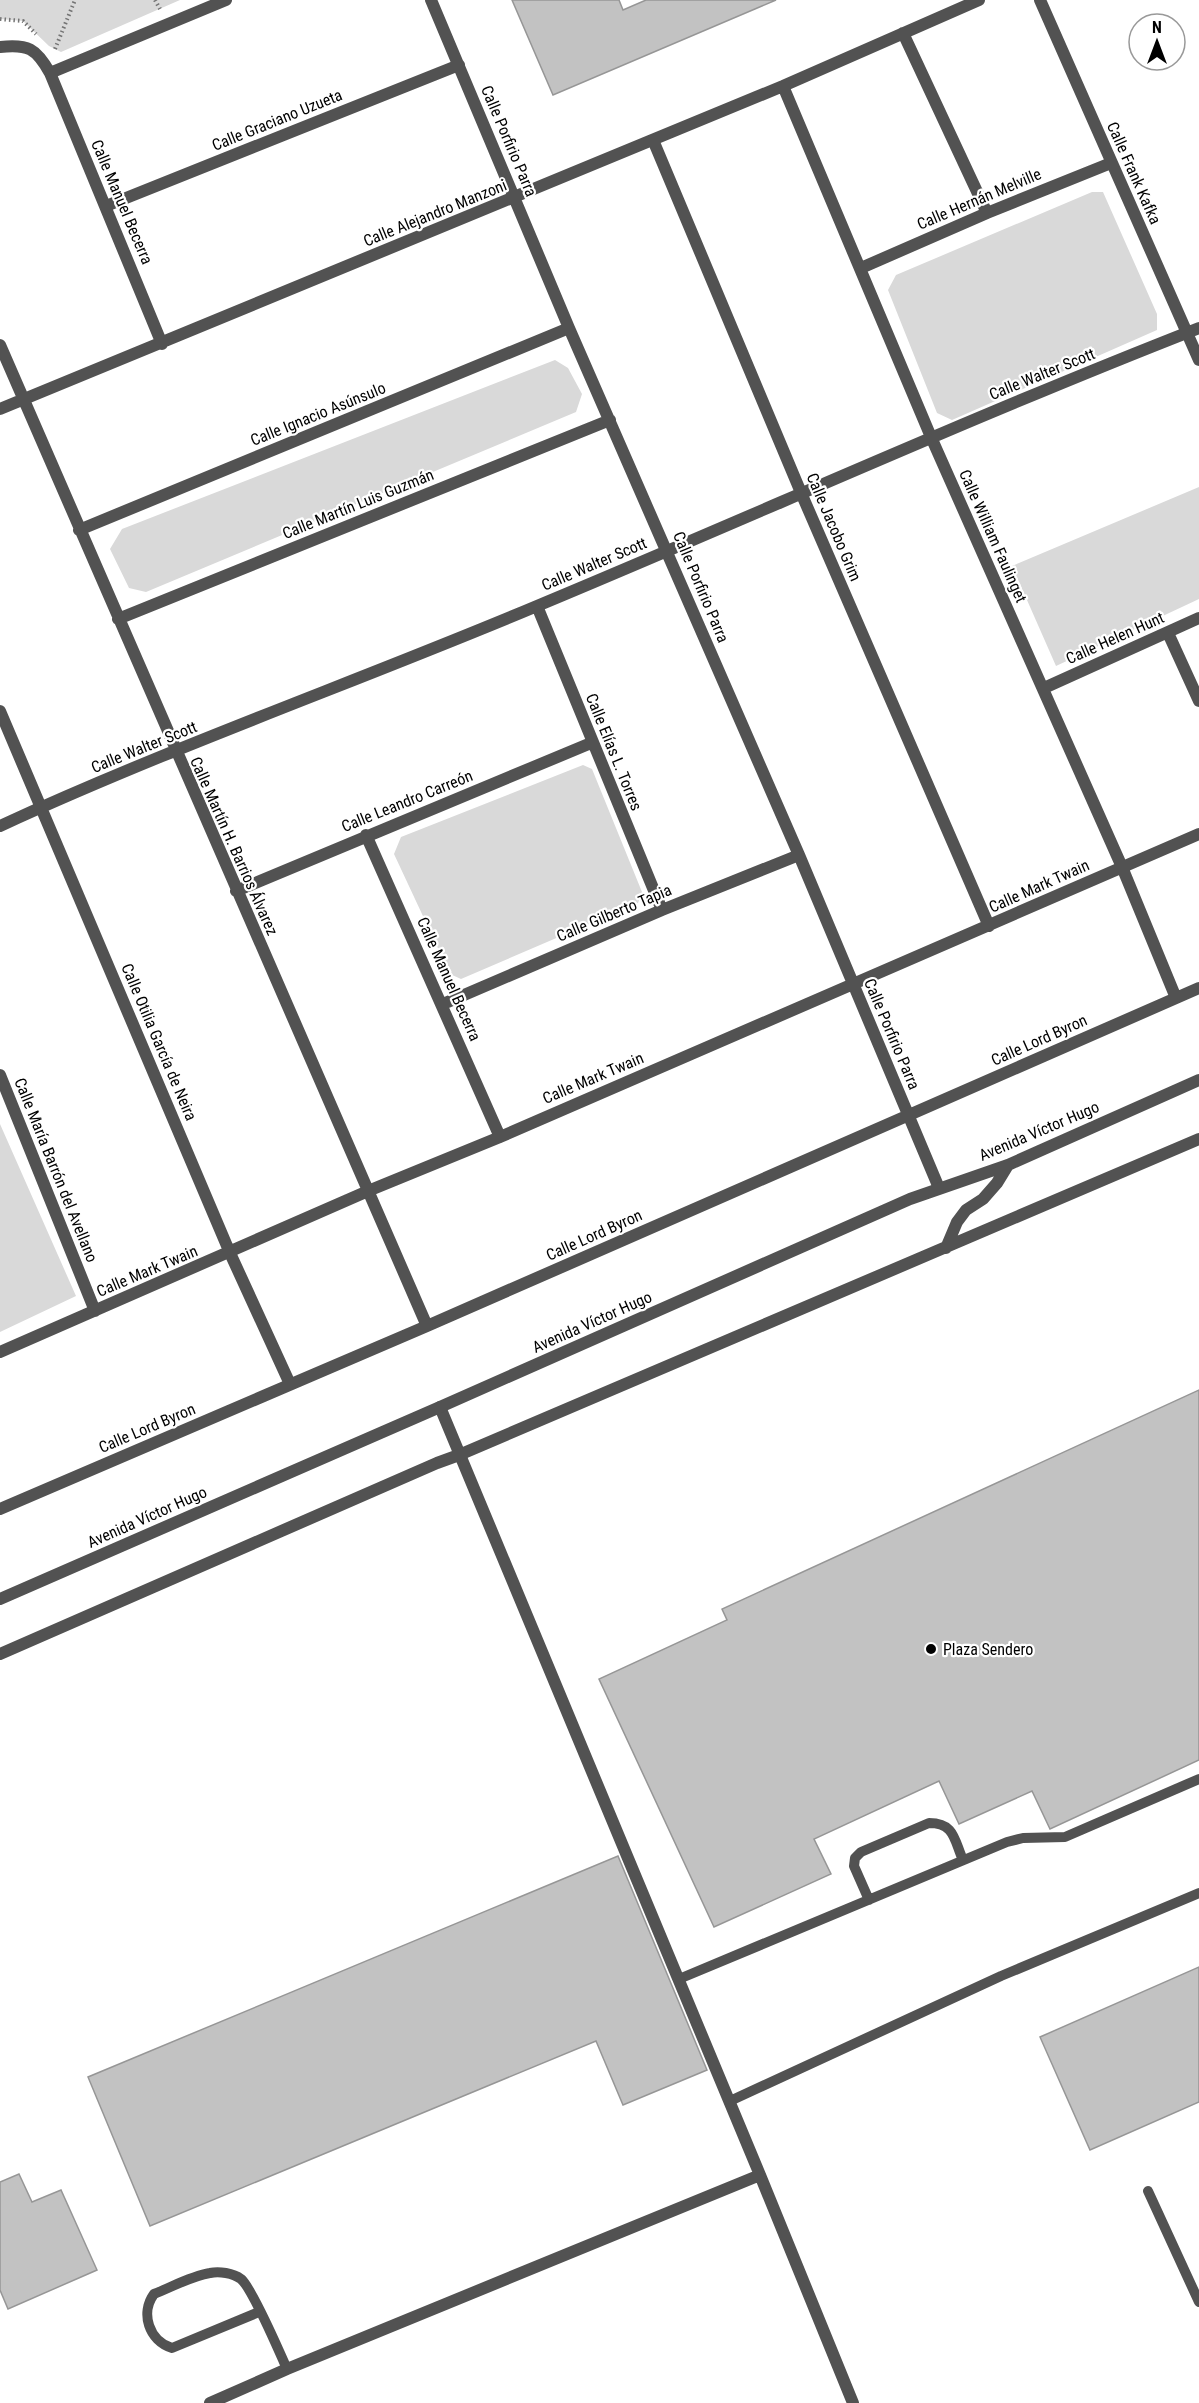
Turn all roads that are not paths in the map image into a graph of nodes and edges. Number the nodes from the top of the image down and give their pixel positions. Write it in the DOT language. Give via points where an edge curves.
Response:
graph roads {
  1 [pos="226,0"];
  2 [pos="431,0"];
  3 [pos="979,0"];
  4 [pos="1040,0"];
  5 [pos="903,33"];
  6 [pos="0,47"];
  7 [pos="459,65"];
  8 [pos="50,73"];
  9 [pos="783,86"];
  10 [pos="653,140"];
  11 [pos="1111,163"];
  12 [pos="516,198"];
  13 [pos="106,206"];
  14 [pos="987,213"];
  15 [pos="861,268"];
  16 [pos="569,328"];
  17 [pos="1199,328"];
  18 [pos="1186,332"];
  19 [pos="162,344"];
  20 [pos="0,345"];
  21 [pos="1199,360"];
  22 [pos="22,400"];
  23 [pos="0,410"];
  24 [pos="610,420"];
  25 [pos="931,437"];
  26 [pos="802,495"];
  27 [pos="79,530"];
  28 [pos="667,550"];
  29 [pos="537,606"];
  30 [pos="1199,618"];
  31 [pos="118,619"];
  32 [pos="1168,633"];
  33 [pos="1044,688"];
  34 [pos="1199,701"];
  35 [pos="0,711"];
  36 [pos="591,743"];
  37 [pos="176,752"];
  38 [pos="41,807"];
  39 [pos="0,826"];
  40 [pos="1199,834"];
  41 [pos="366,835"];
  42 [pos="799,855"];
  43 [pos="1122,867"];
  44 [pos="236,891"];
  45 [pos="662,910"];
  46 [pos="989,926"];
  47 [pos="853,984"];
  48 [pos="1199,988"];
  49 [pos="1176,998"];
  50 [pos="443,1004"];
  51 [pos="0,1075"];
  52 [pos="1199,1080"];
  53 [pos="909,1116"];
  54 [pos="500,1137"];
  55 [pos="1199,1139"];
  56 [pos="1008,1165"];
  57 [pos="939,1188"];
  58 [pos="368,1191"];
  59 [pos="946,1248"];
  60 [pos="230,1253"];
  61 [pos="95,1311"];
  62 [pos="426,1326"];
  63 [pos="0,1352"];
  64 [pos="290,1384"];
  65 [pos="440,1407"];
  66 [pos="459,1455"];
  67 [pos="0,1509"];
  68 [pos="0,1599"];
  69 [pos="0,1654"];
  70 [pos="1199,1779"];
  71 [pos="963,1860"];
  72 [pos="1199,1893"];
  73 [pos="869,1900"];
  74 [pos="679,1979"];
  75 [pos="730,2102"];
  76 [pos="760,2175"];
  77 [pos="1148,2191"];
  78 [pos="1199,2302"];
  79 [pos="259,2312"];
  80 [pos="287,2369"];
  81 [pos="210,2403"];
  82 [pos="853,2403"];
  1 -- 8 [label="street"];
  2 -- 7 [label="street, Calle Porfirio Parra"];
  3 -- 5 [label="street, Calle Alejandro Manzoni"];
  4 -- 11 [label="street, Calle Frank Kafka"];
  5 -- 9 [label="street, Calle Alejandro Manzoni"];
  5 -- 14 [label="street"];
  6 -- 8 [label="street, Calle Manuel Becerra" via="20,45 40,55"];
  7 -- 12 [label="street, Calle Porfirio Parra"];
  7 -- 13 [label="street, Calle Graciano Uzueta"];
  8 -- 13 [label="street, Calle Manuel Becerra"];
  9 -- 10 [label="street, Calle Alejandro Manzoni"];
  9 -- 15 [label="street, Calle William Faulinget"];
  10 -- 12 [label="street, Calle Alejandro Manzoni"];
  10 -- 26 [label="street, Calle Jacobo Grim"];
  11 -- 14 [label="street, Calle Hernán Melville"];
  11 -- 18 [label="street, Calle Frank Kafka"];
  12 -- 16 [label="street, Calle Porfirio Parra"];
  12 -- 19 [label="street, Calle Alejandro Manzoni"];
  13 -- 19 [label="street, Calle Manuel Becerra"];
  14 -- 15 [label="street, Calle Hernán Melville"];
  15 -- 25 [label="street, Calle William Faulinget"];
  16 -- 24 [label="street, Calle Porfirio Parra"];
  16 -- 27 [label="street, Calle Ignacio Asúnsulo"];
  17 -- 18 [label="street, Calle Walter Scott"];
  18 -- 21 [label="street, Calle Frank Kafka"];
  18 -- 25 [label="street, Calle Walter Scott"];
  19 -- 22 [label="street, Calle Alejandro Manzoni"];
  20 -- 22 [label="street, Calle Martín H. Barrios Álvarez"];
  22 -- 23 [label="street, Calle Alejandro Manzoni"];
  22 -- 27 [label="street, Calle Martín H. Barrios Álvarez"];
  24 -- 28 [label="street, Calle Porfirio Parra"];
  24 -- 31 [label="street, Calle Martín Luis Guzmán"];
  25 -- 26 [label="street, Calle Walter Scott"];
  25 -- 33 [label="street, Calle William Faulinget"];
  26 -- 28 [label="street, Calle Walter Scott"];
  26 -- 46 [label="street, Calle Jacobo Grim"];
  27 -- 31 [label="street, Calle Martín H. Barrios Álvarez"];
  28 -- 29 [label="street, Calle Walter Scott"];
  28 -- 42 [label="street, Calle Porfirio Parra"];
  29 -- 36 [label="street, Calle Elías L. Torres"];
  29 -- 37 [label="street, Calle Walter Scott"];
  30 -- 32 [label="street, Calle Helen Hunt"];
  31 -- 37 [label="street, Calle Martín H. Barrios Álvarez"];
  32 -- 33 [label="street, Calle Helen Hunt"];
  32 -- 34 [label="street"];
  33 -- 43 [label="street, Calle William Faulinget"];
  35 -- 38 [label="street, Calle Otilia García de Neira"];
  36 -- 41 [label="street, Calle Leandro Carreón"];
  36 -- 45 [label="street, Calle Elías L. Torres"];
  37 -- 38 [label="street, Calle Walter Scott"];
  37 -- 44 [label="street, Calle Martín H. Barrios Álvarez"];
  38 -- 39 [label="street, Calle Walter Scott"];
  38 -- 60 [label="street, Calle Otilia García de Neira"];
  40 -- 43 [label="street, Calle Mark Twain"];
  41 -- 44 [label="street, Calle Leandro Carreón"];
  41 -- 50 [label="street, Calle Manuel Becerra"];
  42 -- 45 [label="street, Calle Gilberto Tapia"];
  42 -- 47 [label="street, Calle Porfirio Parra"];
  43 -- 46 [label="street, Calle Mark Twain"];
  43 -- 49 [label="street, Calle William Faulinget"];
  44 -- 58 [label="street, Calle Martín H. Barrios Álvarez"];
  45 -- 50 [label="street, Calle Gilberto Tapia"];
  46 -- 47 [label="street, Calle Mark Twain"];
  47 -- 53 [label="street, Calle Porfirio Parra"];
  47 -- 54 [label="street, Calle Mark Twain"];
  48 -- 49 [label="street, Calle Lord Byron"];
  49 -- 53 [label="street, Calle Lord Byron"];
  50 -- 54 [label="street, Calle Manuel Becerra"];
  51 -- 61 [label="street, Calle María Barrón del Avellano"];
  52 -- 56 [label="street, Avenida Víctor Hugo"];
  53 -- 57 [label="street, Calle Porfirio Parra"];
  53 -- 62 [label="street, Calle Lord Byron"];
  54 -- 58 [label="street, Calle Mark Twain"];
  55 -- 59 [label="street"];
  56 -- 57 [label="street, Avenida Víctor Hugo"];
  56 -- 59 [label="street" via="983,1199 966,1210 957,1222"];
  57 -- 65 [label="street, Avenida Víctor Hugo"];
  58 -- 60 [label="street, Calle Mark Twain"];
  58 -- 62 [label="street, Calle Martín H. Barrios Álvarez"];
  59 -- 66 [label="street"];
  60 -- 61 [label="street, Calle Mark Twain"];
  60 -- 64 [label="street, Calle Otilia García de Neira"];
  61 -- 63 [label="street, Calle Mark Twain"];
  62 -- 64 [label="street, Calle Lord Byron"];
  64 -- 67 [label="street, Calle Lord Byron"];
  65 -- 66 [label="street"];
  65 -- 68 [label="street, Avenida Víctor Hugo"];
  66 -- 69 [label="street"];
  66 -- 74 [label="street"];
  70 -- 71 [label="lane" via="1065,1837 1023,1838"];
  71 -- 73 [label="lane"];
  71 -- 73 [label="lane" via="949,1827 929,1823 855,1858 854,1866"];
  72 -- 75 [label="lane" via="1001,1976"];
  73 -- 74 [label="lane"];
  74 -- 75 [label="street"];
  75 -- 76 [label="street"];
  76 -- 80 [label="street"];
  76 -- 82 [label="street"];
  77 -- 78 [label="lane"];
  79 -- 79 [label="lane" via="243,2280 224,2272 210,2272 154,2294 147,2309 147,2322 156,2338 172,2349"];
  79 -- 80 [label="lane"];
  80 -- 81 [label="street"];
}
